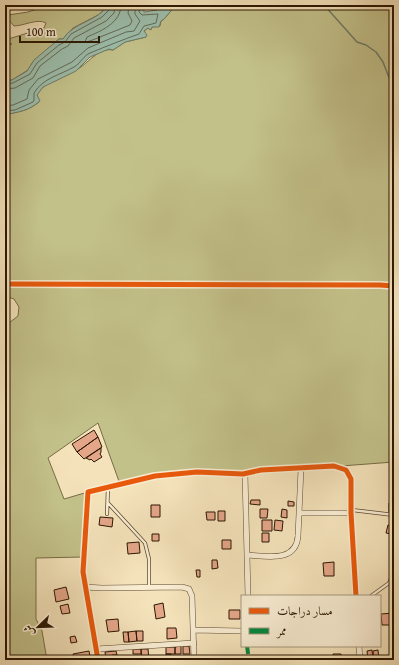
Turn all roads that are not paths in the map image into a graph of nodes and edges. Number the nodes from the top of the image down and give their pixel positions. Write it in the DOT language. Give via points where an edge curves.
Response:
graph roads {
  1 [pos="5,284"];
  2 [pos="394,286"];
  3 [pos="301,468"];
  4 [pos="245,474"];
  5 [pos="108,487"];
  6 [pos="108,503"];
  7 [pos="299,512"];
  8 [pos="351,512"];
  9 [pos="107,514"];
  10 [pos="394,515"];
  11 [pos="247,555"];
  12 [pos="394,572"];
  13 [pos="85,587"];
  14 [pos="149,587"];
  15 [pos="248,595"];
  16 [pos="356,595"];
  17 [pos="371,595"];
  18 [pos="193,630"];
  19 [pos="241,631"];
  20 [pos="194,643"];
  21 [pos="359,647"];
  22 [pos="96,649"];
  23 [pos="98,660"];
  24 [pos="194,660"];
  25 [pos="360,660"];
  1 -- 2 [label="street"];
  3 -- 4 [label="street" via="261,470"];
  3 -- 7 [label="street"];
  3 -- 8 [label="street" via="334,466 346,470 352,479"];
  4 -- 5 [label="street" via="181,473"];
  4 -- 11 [label="street"];
  5 -- 6 [label="lane"];
  5 -- 13 [label="street" via="88,492 82,565"];
  6 -- 9 [label="lane"];
  6 -- 14 [label="lane" via="145,543 149,559"];
  7 -- 8 [label="street"];
  7 -- 11 [label="street" via="298,540 292,552 281,556"];
  8 -- 10 [label="lane"];
  8 -- 16 [label="street"];
  11 -- 15 [label="street"];
  12 -- 17 [label="lane" via="388,583"];
  13 -- 14 [label="street"];
  13 -- 22 [label="street"];
  14 -- 18 [label="street" via="182,587 190,590"];
  18 -- 19 [label="street"];
  18 -- 20 [label="street"];
  20 -- 22 [label="street"];
  20 -- 24 [label="street"];
  21 -- 25 [label="street"];
  22 -- 23 [label="street"];
}
